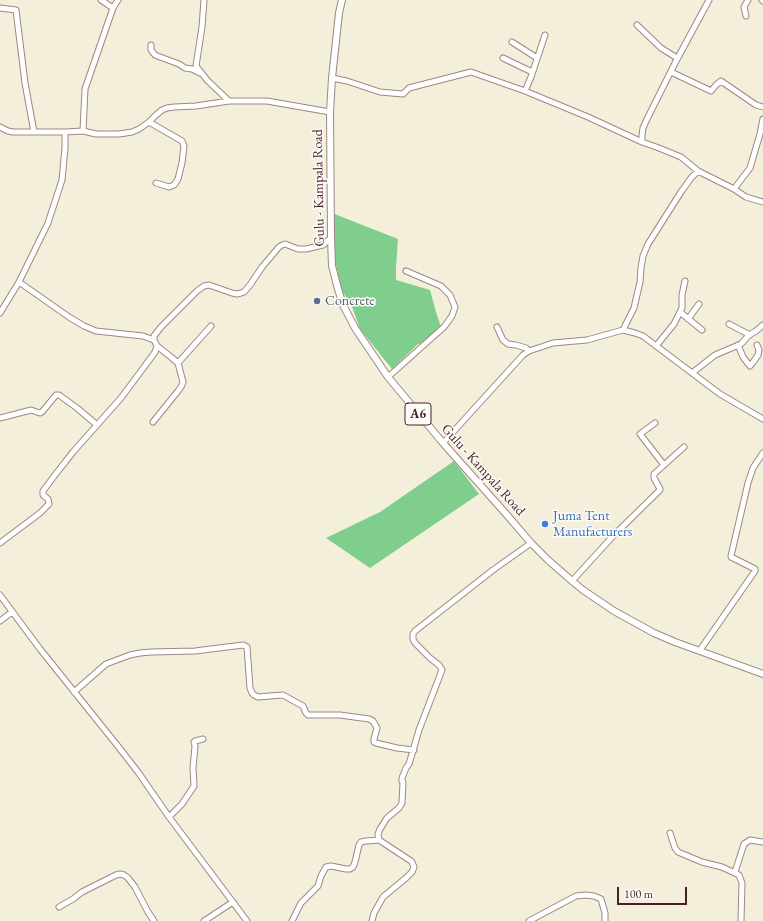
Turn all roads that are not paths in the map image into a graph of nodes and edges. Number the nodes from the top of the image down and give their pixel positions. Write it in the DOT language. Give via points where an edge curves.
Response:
graph roads {
  1 [pos="101,0"];
  2 [pos="118,0"];
  3 [pos="204,0"];
  4 [pos="342,0"];
  5 [pos="709,0"];
  6 [pos="748,0"];
  7 [pos="0,8"];
  8 [pos="113,8"];
  9 [pos="746,16"];
  10 [pos="637,26"];
  11 [pos="545,35"];
  12 [pos="512,42"];
  13 [pos="152,45"];
  14 [pos="503,58"];
  15 [pos="537,58"];
  16 [pos="677,58"];
  17 [pos="532,72"];
  18 [pos="670,72"];
  19 [pos="201,73"];
  20 [pos="332,78"];
  21 [pos="525,91"];
  22 [pos="229,101"];
  23 [pos="763,107"];
  24 [pos="330,112"];
  25 [pos="763,119"];
  26 [pos="149,122"];
  27 [pos="0,127"];
  28 [pos="83,131"];
  29 [pos="34,132"];
  30 [pos="65,132"];
  31 [pos="761,135"];
  32 [pos="642,142"];
  33 [pos="698,171"];
  34 [pos="156,183"];
  35 [pos="734,189"];
  36 [pos="763,202"];
  37 [pos="331,238"];
  38 [pos="406,271"];
  39 [pos="685,281"];
  40 [pos="19,282"];
  41 [pos="698,304"];
  42 [pos="680,312"];
  43 [pos="0,313"];
  44 [pos="688,319"];
  45 [pos="729,324"];
  46 [pos="763,325"];
  47 [pos="211,326"];
  48 [pos="497,327"];
  49 [pos="623,330"];
  50 [pos="702,330"];
  51 [pos="750,335"];
  52 [pos="154,340"];
  53 [pos="738,345"];
  54 [pos="757,345"];
  55 [pos="157,346"];
  56 [pos="656,346"];
  57 [pos="529,351"];
  58 [pos="761,353"];
  59 [pos="178,363"];
  60 [pos="692,374"];
  61 [pos="388,377"];
  62 [pos="0,418"];
  63 [pos="763,418"];
  64 [pos="153,422"];
  65 [pos="655,423"];
  66 [pos="97,425"];
  67 [pos="443,443"];
  68 [pos="684,447"];
  69 [pos="763,453"];
  70 [pos="664,465"];
  71 [pos="531,543"];
  72 [pos="0,544"];
  73 [pos="572,581"];
  74 [pos="0,595"];
  75 [pos="12,612"];
  76 [pos="0,621"];
  77 [pos="700,650"];
  78 [pos="763,674"];
  79 [pos="74,692"];
  80 [pos="204,739"];
  81 [pos="414,750"];
  82 [pos="169,817"];
  83 [pos="670,833"];
  84 [pos="379,840"];
  85 [pos="763,842"];
  86 [pos="735,872"];
  87 [pos="233,902"];
  88 [pos="59,907"];
  89 [pos="154,921"];
  90 [pos="204,921"];
  91 [pos="248,921"];
  92 [pos="292,921"];
  93 [pos="372,921"];
  94 [pos="529,921"];
  95 [pos="605,921"];
  96 [pos="741,921"];
  1 -- 8 [label="street"];
  2 -- 8 [label="street"];
  3 -- 19 [label="street" via="196,66"];
  4 -- 20 [label="main road, Gulu - Kampala Road / A6"];
  5 -- 16 [label="street"];
  6 -- 9 [label="street" via="744,7"];
  7 -- 29 [label="street" via="16,10"];
  8 -- 28 [label="street" via="85,89"];
  10 -- 16 [label="street" via="661,48"];
  11 -- 15 [label="street"];
  12 -- 15 [label="street"];
  13 -- 19 [label="street" via="151,50 160,57"];
  14 -- 17 [label="street"];
  15 -- 17 [label="street"];
  16 -- 18 [label="street"];
  17 -- 21 [label="street"];
  18 -- 23 [label="street" via="711,92 721,81"];
  18 -- 32 [label="street" via="643,128"];
  19 -- 22 [label="street"];
  20 -- 21 [label="street" via="380,92 403,94 409,88 472,72"];
  20 -- 24 [label="main road, Gulu - Kampala Road / A6"];
  21 -- 32 [label="street"];
  22 -- 24 [label="street" via="267,101"];
  22 -- 26 [label="street" via="167,108"];
  24 -- 37 [label="main road, Gulu - Kampala Road / A6"];
  25 -- 31 [label="street"];
  26 -- 28 [label="street" via="139,129 125,133 96,134"];
  26 -- 34 [label="street" via="182,141 184,146 178,179 174,185 169,187"];
  27 -- 29 [label="street" via="13,132"];
  28 -- 30 [label="street"];
  29 -- 30 [label="street"];
  30 -- 40 [label="street" via="64,163 59,191 48,224"];
  31 -- 35 [label="street" via="750,168"];
  32 -- 33 [label="street" via="681,157"];
  33 -- 35 [label="street"];
  33 -- 49 [label="street" via="681,192 648,244 643,256 634,308"];
  35 -- 36 [label="street" via="746,197"];
  37 -- 52 [label="street" via="323,245 306,249 282,245 244,292 238,294 209,285 204,286 161,327"];
  37 -- 61 [label="main road, Gulu - Kampala Road / A6" via="332,266 343,305 355,328"];
  38 -- 61 [label="street" via="441,286 450,295 456,307 444,327"];
  39 -- 42 [label="street"];
  40 -- 43 [label="street"];
  40 -- 52 [label="street" via="84,326 96,331 137,335"];
  41 -- 44 [label="street"];
  42 -- 44 [label="street"];
  42 -- 56 [label="street" via="674,324"];
  44 -- 50 [label="street"];
  45 -- 51 [label="street"];
  46 -- 51 [label="street"];
  47 -- 59 [label="street"];
  48 -- 57 [label="street" via="503,340 508,344"];
  49 -- 56 [label="street" via="643,336"];
  49 -- 57 [label="street" via="587,340 552,343"];
  51 -- 53 [label="street"];
  52 -- 55 [label="street"];
  53 -- 58 [label="street" via="750,366"];
  53 -- 60 [label="street" via="715,355"];
  54 -- 58 [label="street"];
  55 -- 59 [label="street"];
  55 -- 66 [label="street" via="122,398"];
  56 -- 60 [label="street"];
  57 -- 67 [label="street"];
  59 -- 64 [label="street" via="183,382 181,387"];
  60 -- 63 [label="street" via="720,394"];
  61 -- 67 [label="main road, Gulu - Kampala Road / A6"];
  62 -- 66 [label="street" via="31,410 40,414 59,394"];
  65 -- 70 [label="street" via="640,434"];
  66 -- 72 [label="street" via="43,491 42,495 48,499 49,504"];
  67 -- 71 [label="main road, Gulu - Kampala Road / A6"];
  68 -- 70 [label="street"];
  69 -- 77 [label="street" via="753,468 730,556 755,571"];
  70 -- 73 [label="street" via="654,475 660,490"];
  71 -- 73 [label="main road, Gulu - Kampala Road / A6"];
  71 -- 81 [label="street" via="413,634 415,643 442,670"];
  73 -- 77 [label="main road, Gulu - Kampala Road / A6" via="614,611 654,633"];
  74 -- 75 [label="street"];
  75 -- 76 [label="street"];
  75 -- 79 [label="street"];
  77 -- 78 [label="main road, Gulu - Kampala Road / A6"];
  79 -- 81 [label="street" via="106,664 140,652 196,651 243,645 247,647 250,688 254,695 283,695 303,706 308,715 340,715 373,720 377,728 374,742"];
  79 -- 82 [label="street" via="138,772"];
  80 -- 82 [label="street" via="194,742 194,786"];
  81 -- 84 [label="street" via="402,778 402,803 380,829"];
  82 -- 87 [label="street"];
  83 -- 86 [label="street" via="678,852"];
  84 -- 92 [label="street" via="361,842 353,867 350,869 326,867 318,886 301,903"];
  84 -- 93 [label="street" via="411,861 414,867 406,878 383,897"];
  85 -- 86 [label="street" via="750,840 744,844"];
  86 -- 96 [label="street" via="740,874 742,883"];
  87 -- 90 [label="street"];
  87 -- 91 [label="street"];
  88 -- 89 [label="street" via="82,892 120,874 128,878 135,887"];
  94 -- 95 [label="street" via="576,896 586,895 601,899"];
}
